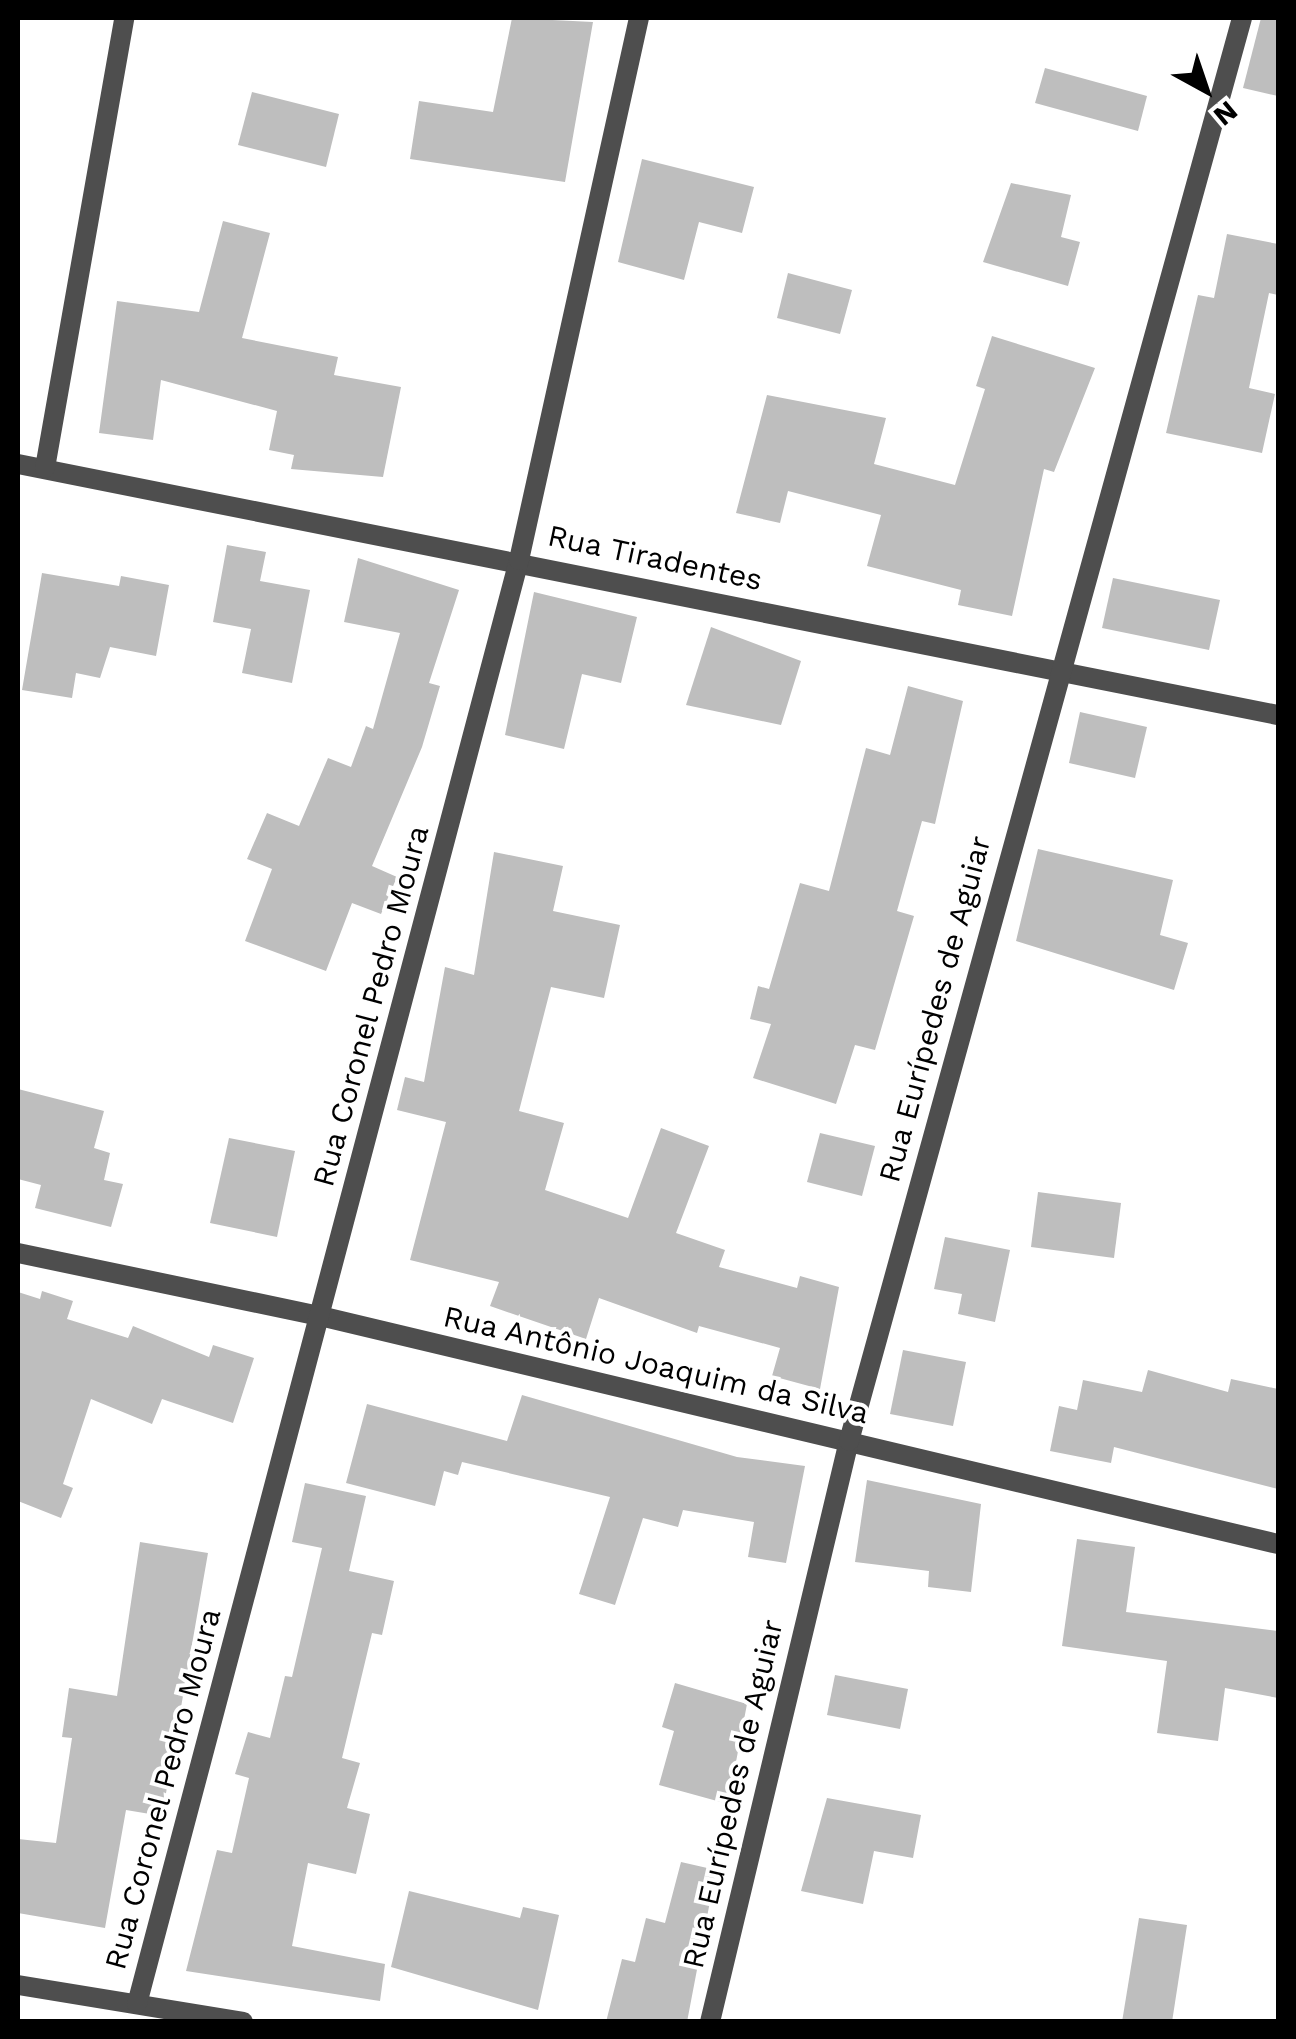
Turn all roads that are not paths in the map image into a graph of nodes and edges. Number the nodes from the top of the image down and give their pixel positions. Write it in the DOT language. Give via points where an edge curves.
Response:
graph roads {
  1 [pos="124,18"];
  2 [pos="639,18"];
  3 [pos="1242,18"];
  4 [pos="18,464"];
  5 [pos="45,468"];
  6 [pos="520,560"];
  7 [pos="1058,672"];
  8 [pos="1278,715"];
  9 [pos="18,1252"];
  10 [pos="320,1316"];
  11 [pos="848,1440"];
  12 [pos="1278,1544"];
  13 [pos="18,1985"];
  14 [pos="137,2004"];
  15 [pos="243,2022"];
  16 [pos="710,2022"];
  1 -- 5 [label="street"];
  2 -- 6 [label="street, Rua Coronel Pedro Moura"];
  3 -- 7 [label="street, Rua Eurípedes de Aguiar"];
  4 -- 5 [label="street, Rua Tiradentes"];
  5 -- 6 [label="street, Rua Tiradentes"];
  6 -- 7 [label="street, Rua Tiradentes"];
  6 -- 10 [label="street, Rua Coronel Pedro Moura"];
  7 -- 8 [label="street, Rua Tiradentes"];
  7 -- 11 [label="street, Rua Eurípedes de Aguiar"];
  9 -- 10 [label="street, Rua Antônio Joaquim da Silva"];
  10 -- 11 [label="street, Rua Antônio Joaquim da Silva"];
  10 -- 14 [label="street, Rua Coronel Pedro Moura"];
  11 -- 12 [label="street, Rua Antônio Joaquim da Silva"];
  11 -- 16 [label="street, Rua Eurípedes de Aguiar"];
  13 -- 14 [label="street"];
  14 -- 15 [label="street"];
}
